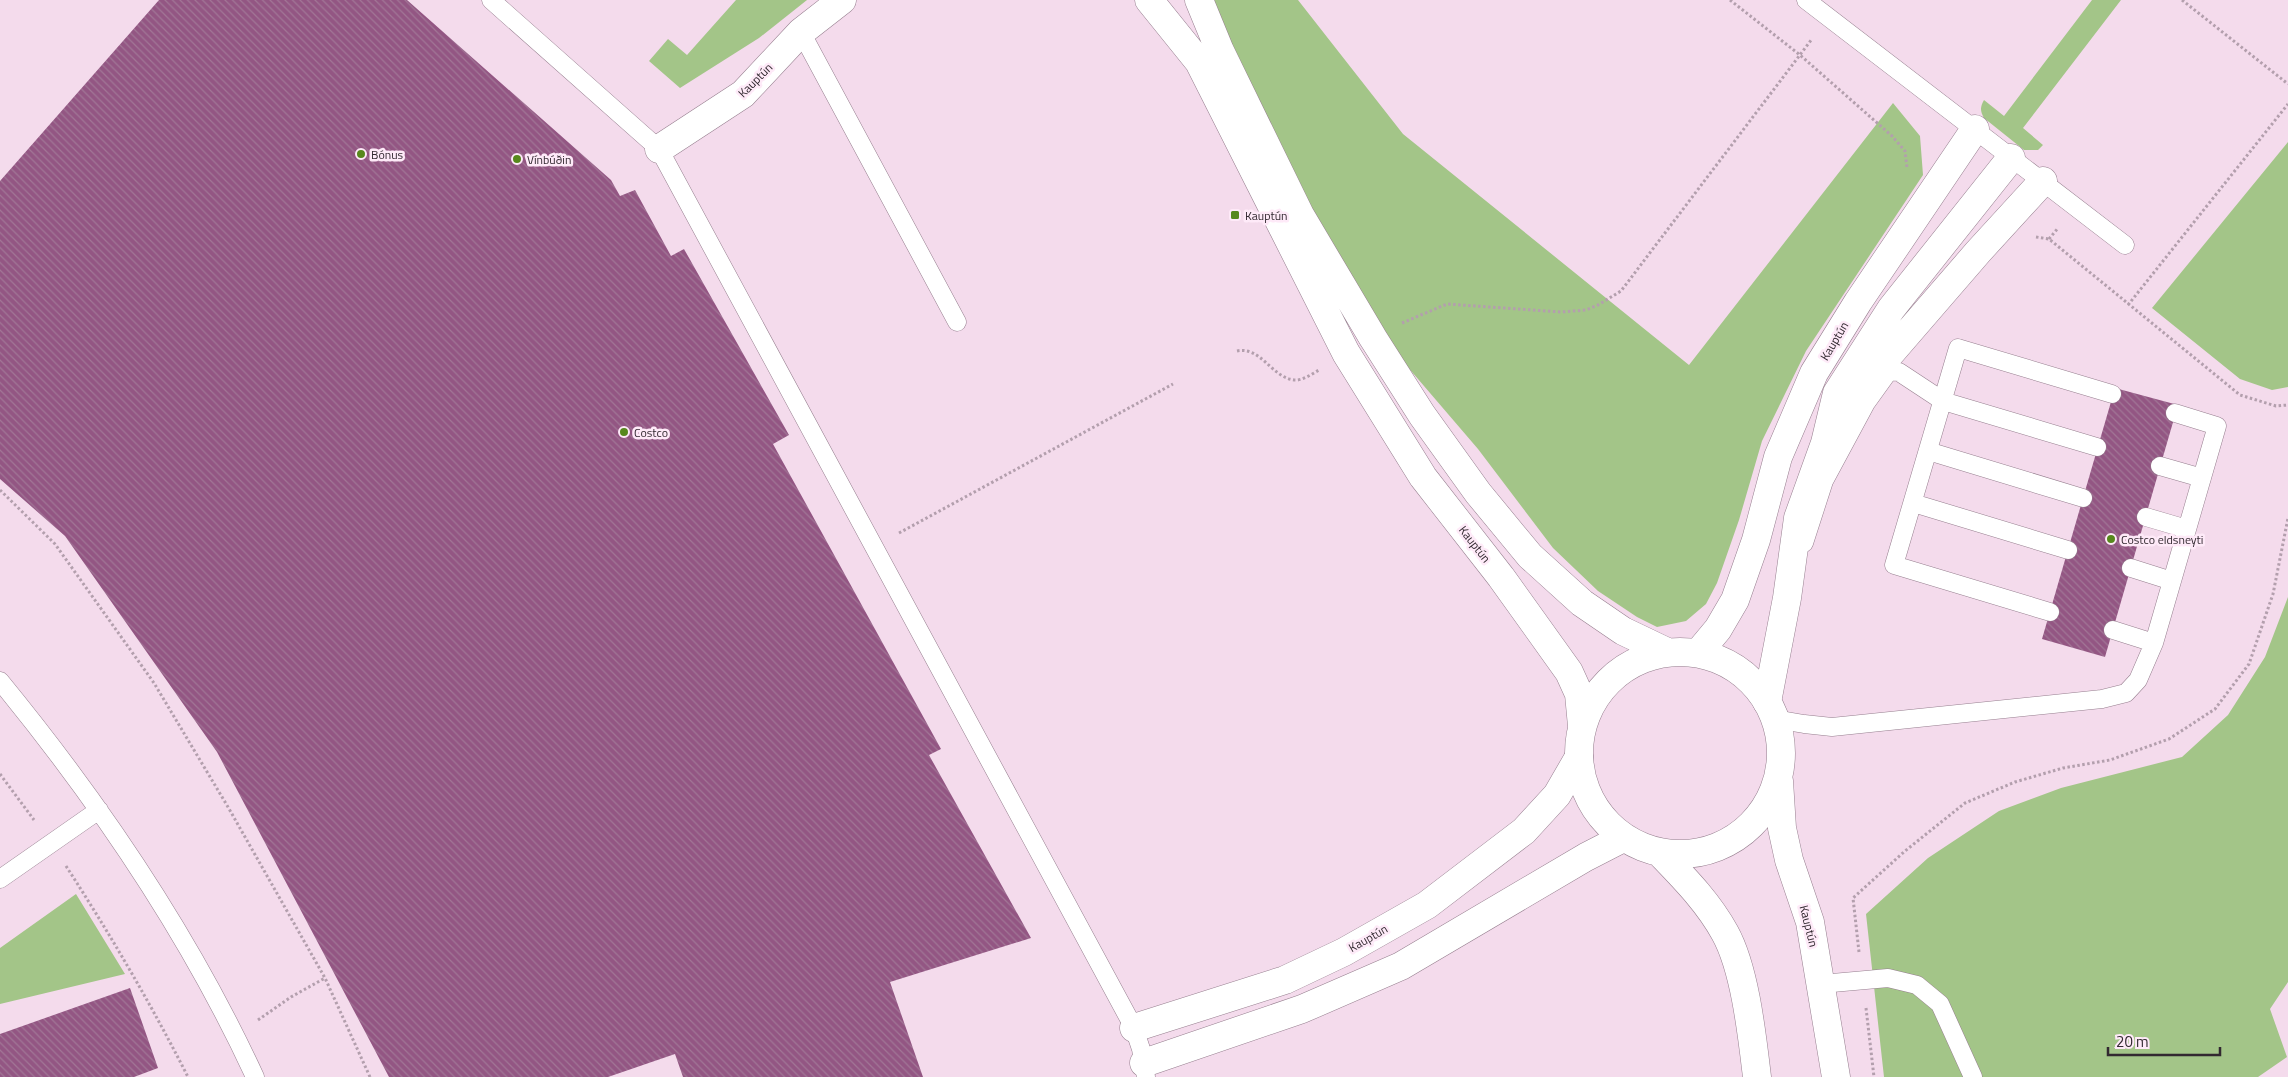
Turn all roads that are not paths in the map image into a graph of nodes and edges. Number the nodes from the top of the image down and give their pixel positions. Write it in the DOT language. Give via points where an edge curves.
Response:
graph roads {
  1 [pos="491,0"];
  2 [pos="842,0"];
  3 [pos="1149,0"];
  4 [pos="1199,0"];
  5 [pos="1806,0"];
  6 [pos="801,32"];
  7 [pos="1974,129"];
  8 [pos="659,149"];
  9 [pos="2012,158"];
  10 [pos="2042,181"];
  11 [pos="2126,245"];
  12 [pos="957,322"];
  13 [pos="2112,394"];
  14 [pos="1942,401"];
  15 [pos="2175,413"];
  16 [pos="1825,443"];
  17 [pos="2097,447"];
  18 [pos="1928,451"];
  19 [pos="2160,466"];
  20 [pos="2202,478"];
  21 [pos="2083,498"];
  22 [pos="1913,503"];
  23 [pos="2146,517"];
  24 [pos="2187,529"];
  25 [pos="2068,550"];
  26 [pos="2131,568"];
  27 [pos="2172,581"];
  28 [pos="1787,598"];
  29 [pos="2050,612"];
  30 [pos="2113,630"];
  31 [pos="2154,643"];
  32 [pos="1667,652"];
  33 [pos="1698,653"];
  34 [pos="0,682"];
  35 [pos="1771,710"];
  36 [pos="1582,726"];
  37 [pos="1578,757"];
  38 [pos="1779,777"];
  39 [pos="99,810"];
  40 [pos="1623,838"];
  41 [pos="1660,853"];
  42 [pos="0,879"];
  43 [pos="1821,984"];
  44 [pos="1134,1028"];
  45 [pos="1145,1070"];
  46 [pos="251,1075"];
  47 [pos="1758,1077"];
  48 [pos="1836,1077"];
  49 [pos="1973,1077"];
  1 -- 8 [label="lane"];
  2 -- 6 [label="street, Kauptún"];
  3 -- 36 [label="street, Kauptún" via="1199,62 1346,354 1418,469 1569,672 1579,694"];
  4 -- 32 [label="street, Kauptún" via="1220,51 1300,215 1422,415 1478,493 1530,556 1582,603 1623,631"];
  5 -- 7 [label="lane"];
  6 -- 8 [label="street, Kauptún" via="743,94"];
  6 -- 12 [label="lane"];
  7 -- 9 [label="lane"];
  7 -- 33 [label="street, Kauptún" via="1814,373 1778,457 1756,540 1735,600 1718,629"];
  8 -- 44 [label="lane"];
  9 -- 10 [label="lane"];
  9 -- 16 [label="street, Kauptún" via="1891,309 1837,393"];
  10 -- 11 [label="lane"];
  10 -- 16 [label="street, Kauptún" via="1876,370"];
  13 -- 14 [label="lane" via="1958,348"];
  14 -- 17 [label="lane"];
  14 -- 18 [label="lane"];
  14 -- 28 [label="lane" via="1900,372 1889,371 1866,403 1824,481"];
  15 -- 20 [label="lane" via="2217,426"];
  16 -- 28 [label="street, Kauptún" via="1798,518"];
  18 -- 21 [label="lane"];
  18 -- 22 [label="lane"];
  19 -- 20 [label="lane"];
  20 -- 24 [label="lane"];
  22 -- 25 [label="lane"];
  22 -- 29 [label="lane" via="1894,565"];
  23 -- 24 [label="lane"];
  24 -- 27 [label="lane"];
  26 -- 27 [label="lane"];
  27 -- 31 [label="lane"];
  28 -- 35 [label="street, Kauptún"];
  30 -- 31 [label="lane"];
  31 -- 35 [label="lane" via="2138,680 2126,693 2102,699 1832,727 1804,724"];
  32 -- 33 [label="street, Kauptún"];
  32 -- 36 [label="street, Kauptún" via="1638,660 1614,676 1594,699"];
  33 -- 35 [label="street, Kauptún" via="1726,663 1749,679"];
  34 -- 39 [label="lane"];
  35 -- 38 [label="street, Kauptún" via="1781,747"];
  36 -- 37 [label="street, Kauptún"];
  37 -- 40 [label="street, Kauptún" via="1584,788 1600,816"];
  37 -- 44 [label="street, Kauptún" via="1557,795 1524,831 1427,905 1344,952 1285,980"];
  38 -- 41 [label="street, Kauptún" via="1767,806 1747,830 1721,846 1691,854"];
  38 -- 43 [label="street, Kauptún" via="1782,828 1810,922"];
  39 -- 42 [label="lane"];
  39 -- 46 [label="lane" via="193,958 235,1036"];
  40 -- 41 [label="street, Kauptún"];
  40 -- 45 [label="street" via="1401,966 1302,1009"];
  41 -- 47 [label="street, Kauptún" via="1699,894 1726,934 1740,975"];
  43 -- 48 [label="street, Kauptún"];
  43 -- 49 [label="lane" via="1888,978 1916,984 1940,1004"];
  44 -- 45 [label="lane"];
}
